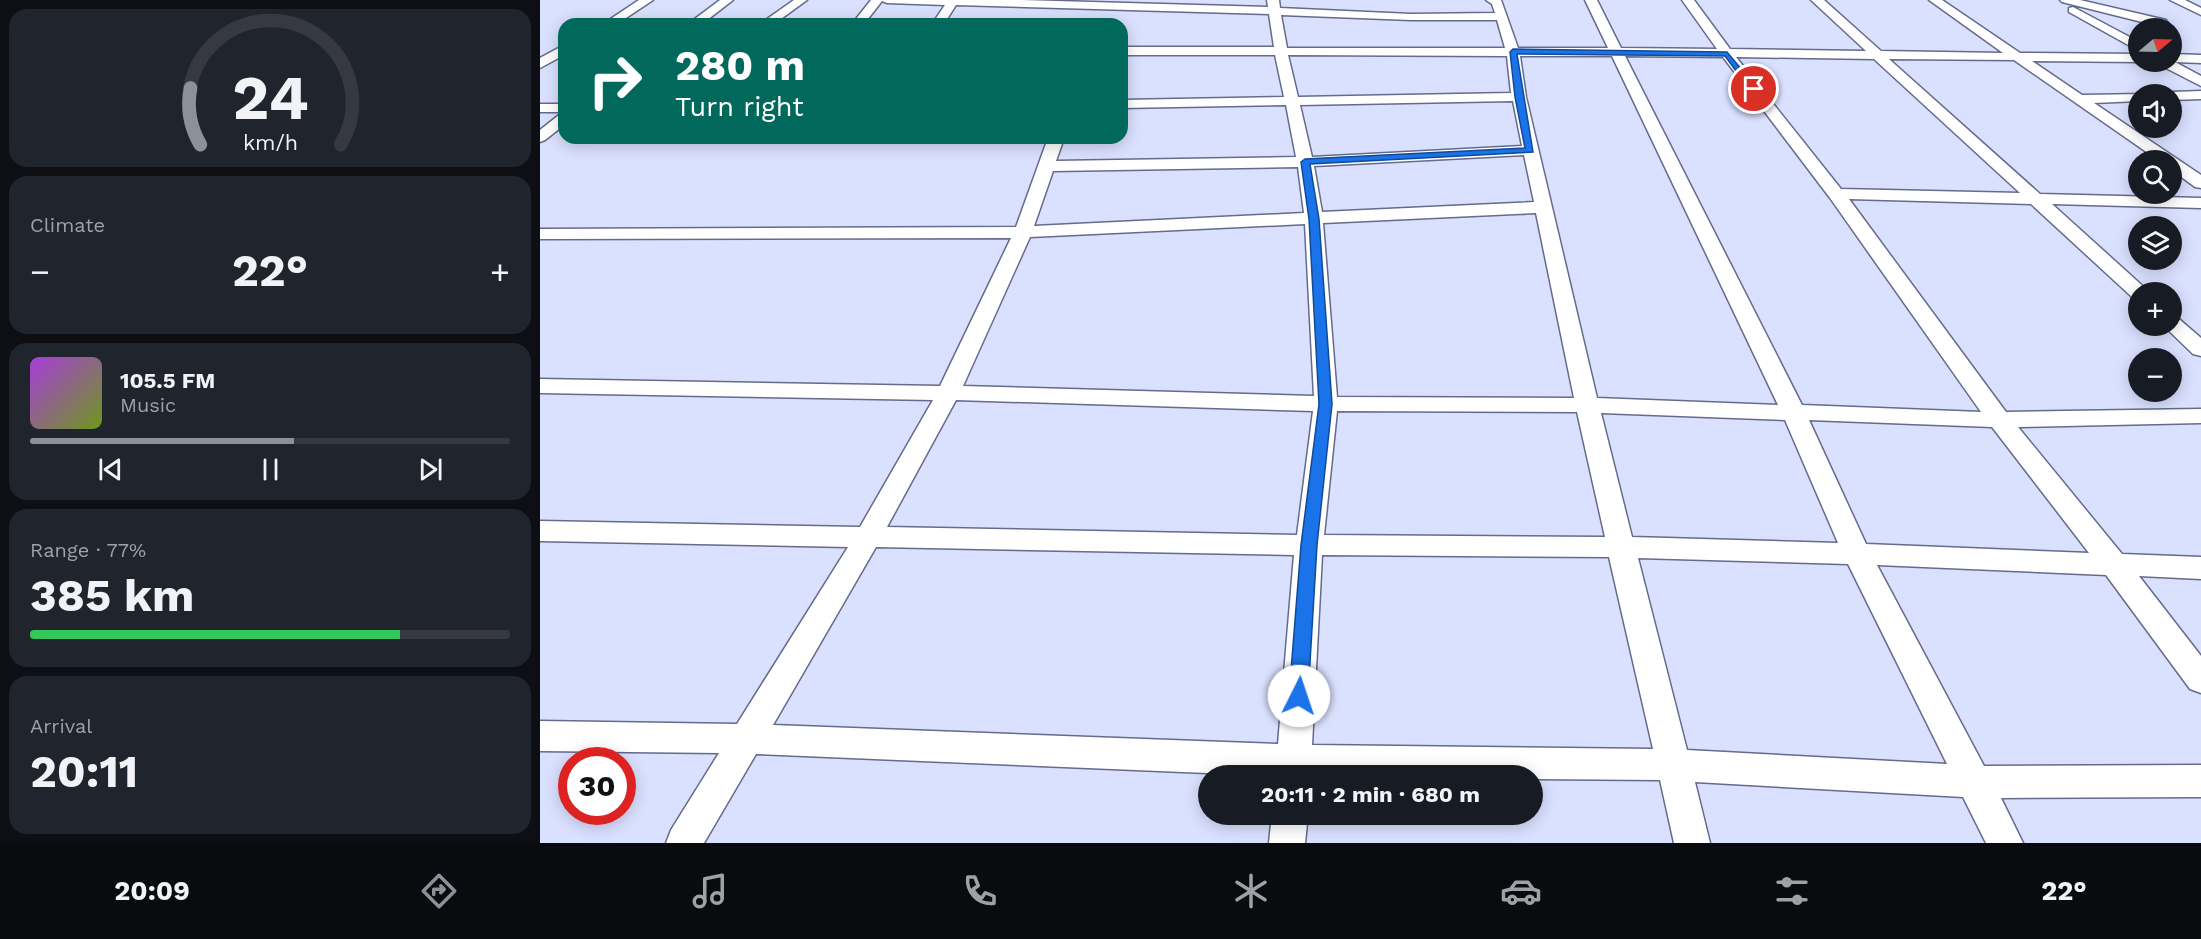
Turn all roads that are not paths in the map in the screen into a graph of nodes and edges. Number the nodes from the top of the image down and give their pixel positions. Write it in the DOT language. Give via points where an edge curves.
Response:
graph roads {
  1 [pos="647,0"];
  2 [pos="727,0"];
  3 [pos="801,0"];
  4 [pos="877,0"];
  5 [pos="887,0"];
  6 [pos="1492,0"];
  7 [pos="1591,0"];
  8 [pos="1688,0"];
  9 [pos="1817,0"];
  10 [pos="1935,0"];
  11 [pos="2056,0"];
  12 [pos="2066,0"];
  13 [pos="2176,0"];
  14 [pos="953,1"];
  15 [pos="1183,4"];
  16 [pos="1023,6"];
  17 [pos="1273,6"];
  18 [pos="2201,12"];
  19 [pos="1501,16"];
  20 [pos="618,18"];
  21 [pos="702,18"];
  22 [pos="775,18"];
  23 [pos="863,18"];
  24 [pos="942,18"];
  25 [pos="2138,18"];
  26 [pos="2128,41"];
  27 [pos="548,46"];
  28 [pos="558,47"];
  29 [pos="558,51"];
  30 [pos="1128,51"];
  31 [pos="1281,51"];
  32 [pos="1513,52"];
  33 [pos="1618,52"];
  34 [pos="1727,54"];
  35 [pos="1877,56"];
  36 [pos="2018,57"];
  37 [pos="2128,58"];
  38 [pos="2182,58"];
  39 [pos="2201,59"];
  40 [pos="540,64"];
  41 [pos="2182,71"];
  42 [pos="2201,82"];
  43 [pos="2201,95"];
  44 [pos="2182,96"];
  45 [pos="1519,97"];
  46 [pos="2128,97"];
  47 [pos="2079,99"];
  48 [pos="1293,101"];
  49 [pos="1128,104"];
  50 [pos="540,108"];
  51 [pos="558,108"];
  52 [pos="558,123"];
  53 [pos="540,137"];
  54 [pos="1054,144"];
  55 [pos="1530,150"];
  56 [pos="2153,150"];
  57 [pos="1305,162"];
  58 [pos="1045,166"];
  59 [pos="2182,170"];
  60 [pos="2201,183"];
  61 [pos="1836,195"];
  62 [pos="2037,200"];
  63 [pos="2201,203"];
  64 [pos="1543,207"];
  65 [pos="1314,219"];
  66 [pos="1023,232"];
  67 [pos="540,234"];
  68 [pos="2128,283"];
  69 [pos="2182,332"];
  70 [pos="2201,349"];
  71 [pos="540,386"];
  72 [pos="948,393"];
  73 [pos="1326,404"];
  74 [pos="1587,405"];
  75 [pos="1794,413"];
  76 [pos="2201,416"];
  77 [pos="1999,420"];
  78 [pos="540,531"];
  79 [pos="867,537"];
  80 [pos="1309,545"];
  81 [pos="1622,547"];
  82 [pos="1857,554"];
  83 [pos="2115,566"];
  84 [pos="2201,568"];
  85 [pos="2201,680"];
  86 [pos="540,736"];
  87 [pos="747,739"];
  88 [pos="1237,765"];
  89 [pos="1294,765"];
  90 [pos="1673,765"];
  91 [pos="1543,766"];
  92 [pos="2201,781"];
  93 [pos="1975,782"];
  94 [pos="1289,825"];
  95 [pos="684,843"];
  96 [pos="1287,843"];
  97 [pos="1692,843"];
  98 [pos="2005,843"];
  1 -- 20 [label="street"];
  2 -- 21 [label="street"];
  3 -- 22 [label="street"];
  4 -- 23 [label="street"];
  5 -- 14 [label="street"];
  6 -- 19 [label="street" via="1497,2"];
  7 -- 33 [label="street"];
  8 -- 34 [label="street"];
  9 -- 35 [label="street"];
  10 -- 36 [label="street"];
  11 -- 26 [label="street"];
  12 -- 25 [label="street"];
  13 -- 18 [label="street"];
  14 -- 16 [label="street"];
  14 -- 24 [label="street"];
  15 -- 16 [label="street" via="1108,11"];
  15 -- 17 [label="street"];
  17 -- 19 [label="street" via="1411,16"];
  17 -- 31 [label="street"];
  19 -- 32 [label="street"];
  27 -- 28 [label="street"];
  29 -- 40 [label="street"];
  30 -- 31 [label="street"];
  31 -- 32 [label="street"];
  31 -- 48 [label="street"];
  32 -- 33 [label="street"];
  32 -- 45 [label="street"];
  33 -- 34 [label="street"];
  33 -- 75 [label="street"];
  34 -- 35 [label="street"];
  34 -- 61 [label="street"];
  35 -- 36 [label="street"];
  35 -- 62 [label="street"];
  36 -- 37 [label="street"];
  36 -- 47 [label="street"];
  38 -- 39 [label="street"];
  41 -- 42 [label="street"];
  43 -- 44 [label="street"];
  45 -- 48 [label="street"];
  45 -- 55 [label="street"];
  46 -- 47 [label="street"];
  47 -- 56 [label="street"];
  48 -- 49 [label="street"];
  48 -- 57 [label="street"];
  50 -- 51 [label="street"];
  52 -- 53 [label="street"];
  54 -- 58 [label="street"];
  55 -- 57 [label="street"];
  55 -- 64 [label="street"];
  57 -- 58 [label="street"];
  57 -- 65 [label="street"];
  58 -- 66 [label="street"];
  59 -- 60 [label="street"];
  61 -- 62 [label="street"];
  61 -- 77 [label="street"];
  62 -- 63 [label="street"];
  62 -- 68 [label="street"];
  64 -- 65 [label="street"];
  64 -- 74 [label="street"];
  65 -- 66 [label="street"];
  65 -- 73 [label="street"];
  66 -- 67 [label="street"];
  66 -- 72 [label="street"];
  69 -- 70 [label="street"];
  71 -- 72 [label="street"];
  72 -- 73 [label="street"];
  72 -- 79 [label="street"];
  73 -- 74 [label="street"];
  73 -- 80 [label="street"];
  74 -- 75 [label="street"];
  74 -- 81 [label="street"];
  75 -- 77 [label="street"];
  75 -- 82 [label="street"];
  76 -- 77 [label="street"];
  77 -- 83 [label="street"];
  78 -- 79 [label="street"];
  79 -- 80 [label="street"];
  79 -- 87 [label="street"];
  80 -- 81 [label="street"];
  80 -- 89 [label="street"];
  81 -- 82 [label="street"];
  81 -- 90 [label="street"];
  82 -- 83 [label="street"];
  82 -- 93 [label="street"];
  83 -- 84 [label="street"];
  83 -- 85 [label="street"];
  86 -- 87 [label="street"];
  87 -- 88 [label="street"];
  87 -- 95 [label="street"];
  90 -- 91 [label="street"];
  90 -- 93 [label="street"];
  90 -- 97 [label="street"];
  92 -- 93 [label="street"];
  93 -- 98 [label="street"];
  94 -- 96 [label="street"];
}
